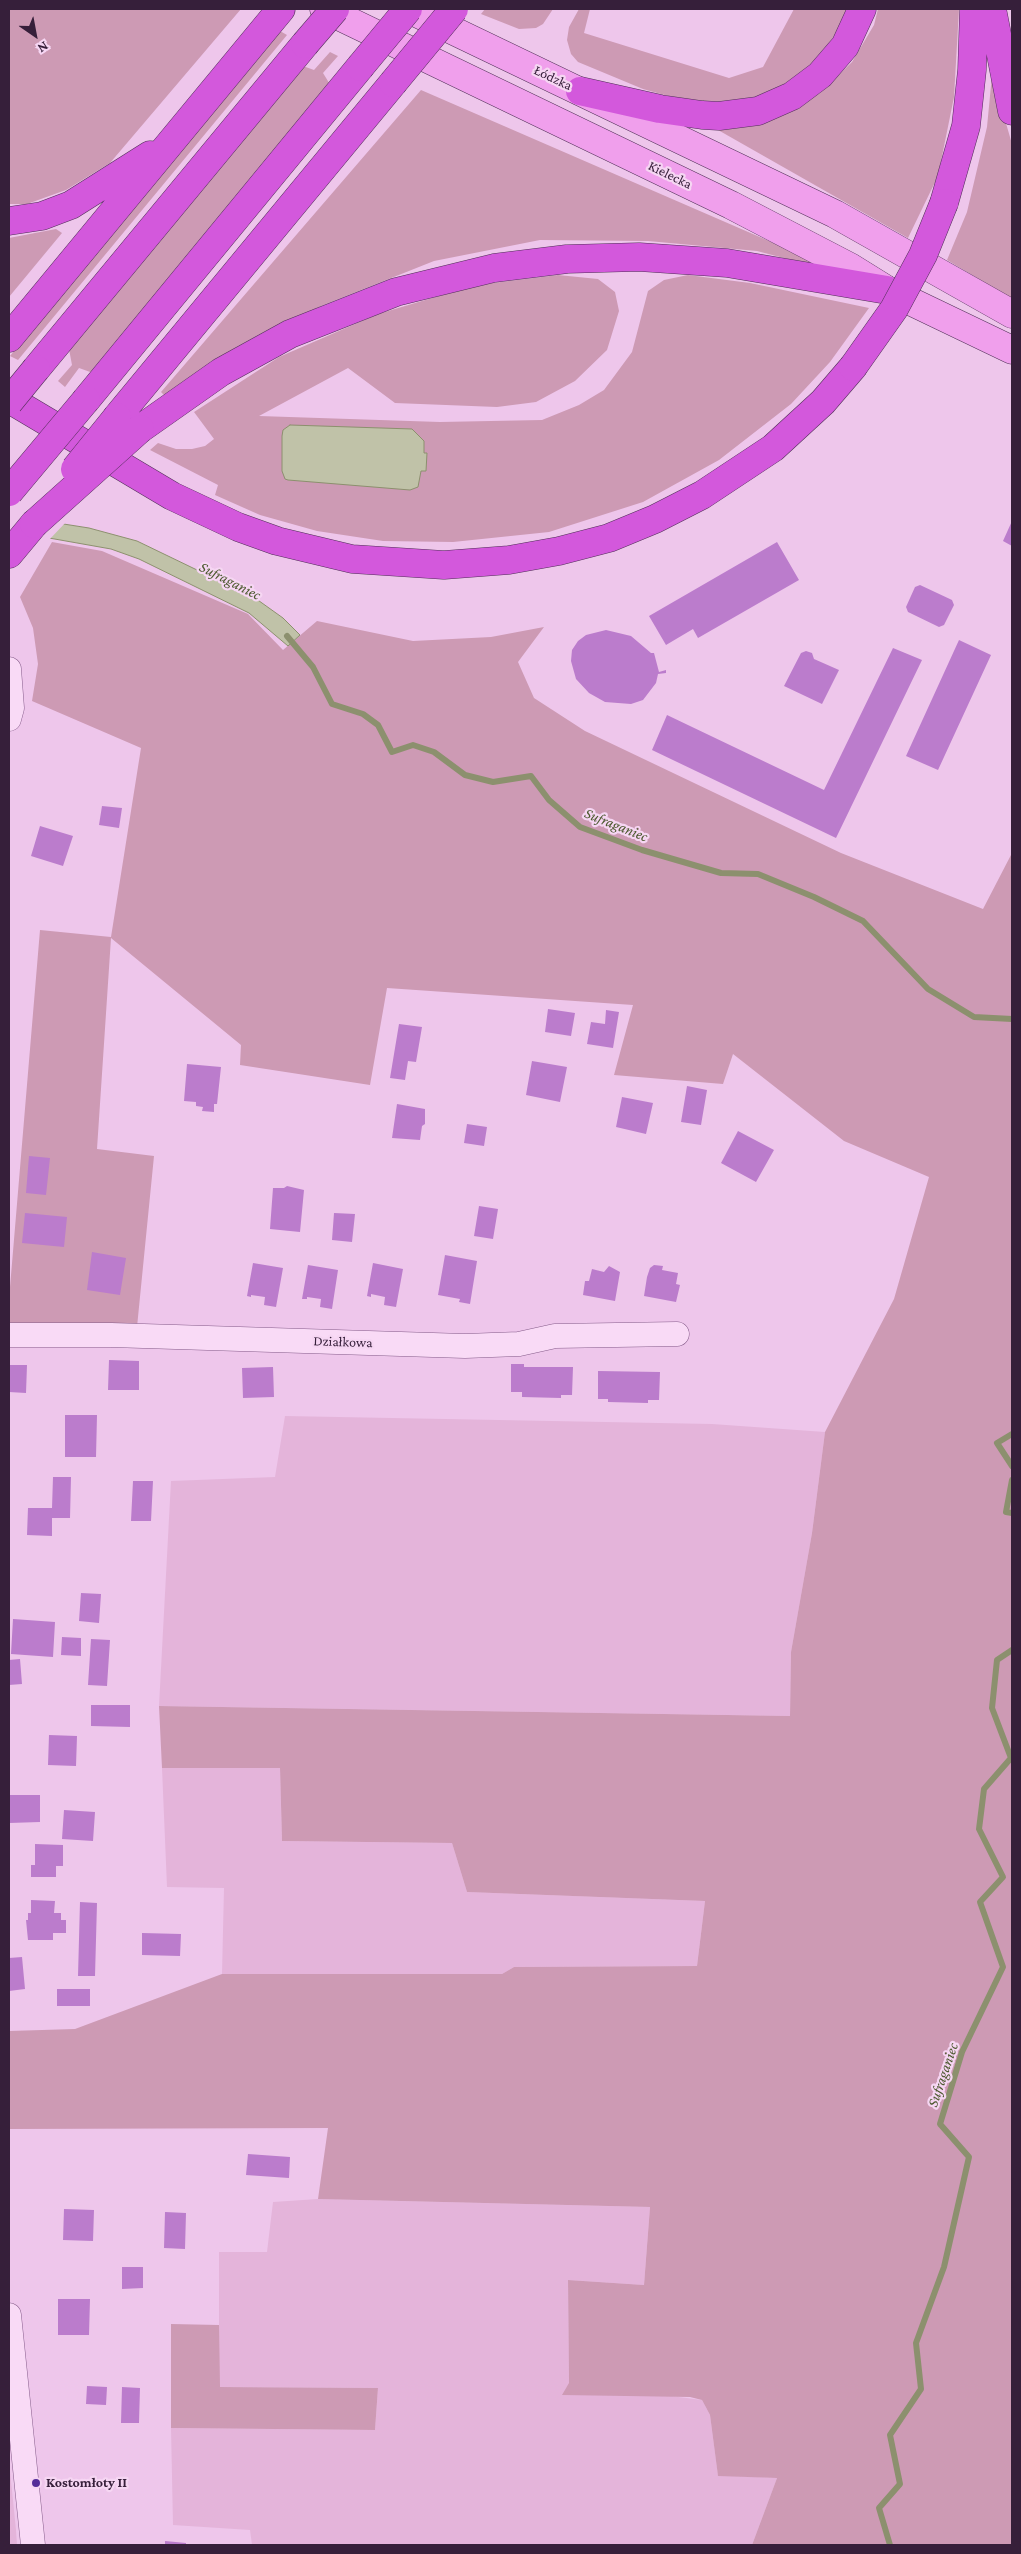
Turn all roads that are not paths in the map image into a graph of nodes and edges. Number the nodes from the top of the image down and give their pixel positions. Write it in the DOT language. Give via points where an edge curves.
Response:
graph roads {
  1 [pos="324,9"];
  2 [pos="334,9"];
  3 [pos="408,9"];
  4 [pos="454,9"];
  5 [pos="862,9"];
  6 [pos="974,9"];
  7 [pos="992,9"];
  8 [pos="274,17"];
  9 [pos="580,90"];
  10 [pos="1012,111"];
  11 [pos="176,137"];
  12 [pos="9,221"];
  13 [pos="887,290"];
  14 [pos="1012,314"];
  15 [pos="9,338"];
  16 [pos="1012,350"];
  17 [pos="9,400"];
  18 [pos="128,423"];
  19 [pos="9,492"];
  20 [pos="9,554"];
  21 [pos="9,670"];
  22 [pos="9,719"];
  23 [pos="677,1334"];
  24 [pos="9,1335"];
  25 [pos="9,2315"];
  26 [pos="33,2545"];
  1 -- 13 [label="main road, Kielecka" via="731,205"];
  2 -- 17 [label="highway, bridge"];
  3 -- 9 [label="main road, Łódzka"];
  3 -- 19 [label="highway, bridge"];
  4 -- 18 [label="highway, bridge"];
  5 -- 9 [label="highway" via="845,46 820,75 792,96 758,111 702,115 660,109"];
  6 -- 17 [label="highway, bridge" via="966,126 944,203 923,255 899,300 853,367 823,402 773,448 702,495 609,538 502,561 444,565 352,558 277,541 238,527 165,491"];
  7 -- 10 [label="highway"];
  8 -- 11 [label="highway"];
  9 -- 14 [label="main road" via="835,214"];
  11 -- 12 [label="highway" via="71,205 42,216"];
  11 -- 15 [label="highway"];
  13 -- 16 [label="main road, Kielecka"];
  13 -- 18 [label="highway" via="727,263 666,259 567,259 494,268 396,292 290,334"];
  18 -- 20 [label="highway, bridge"];
  21 -- 22 [label="street" via="12,708"];
  23 -- 24 [label="street, Działkowa" via="554,1336 518,1344 465,1346"];
  25 -- 26 [label="street"];
}
